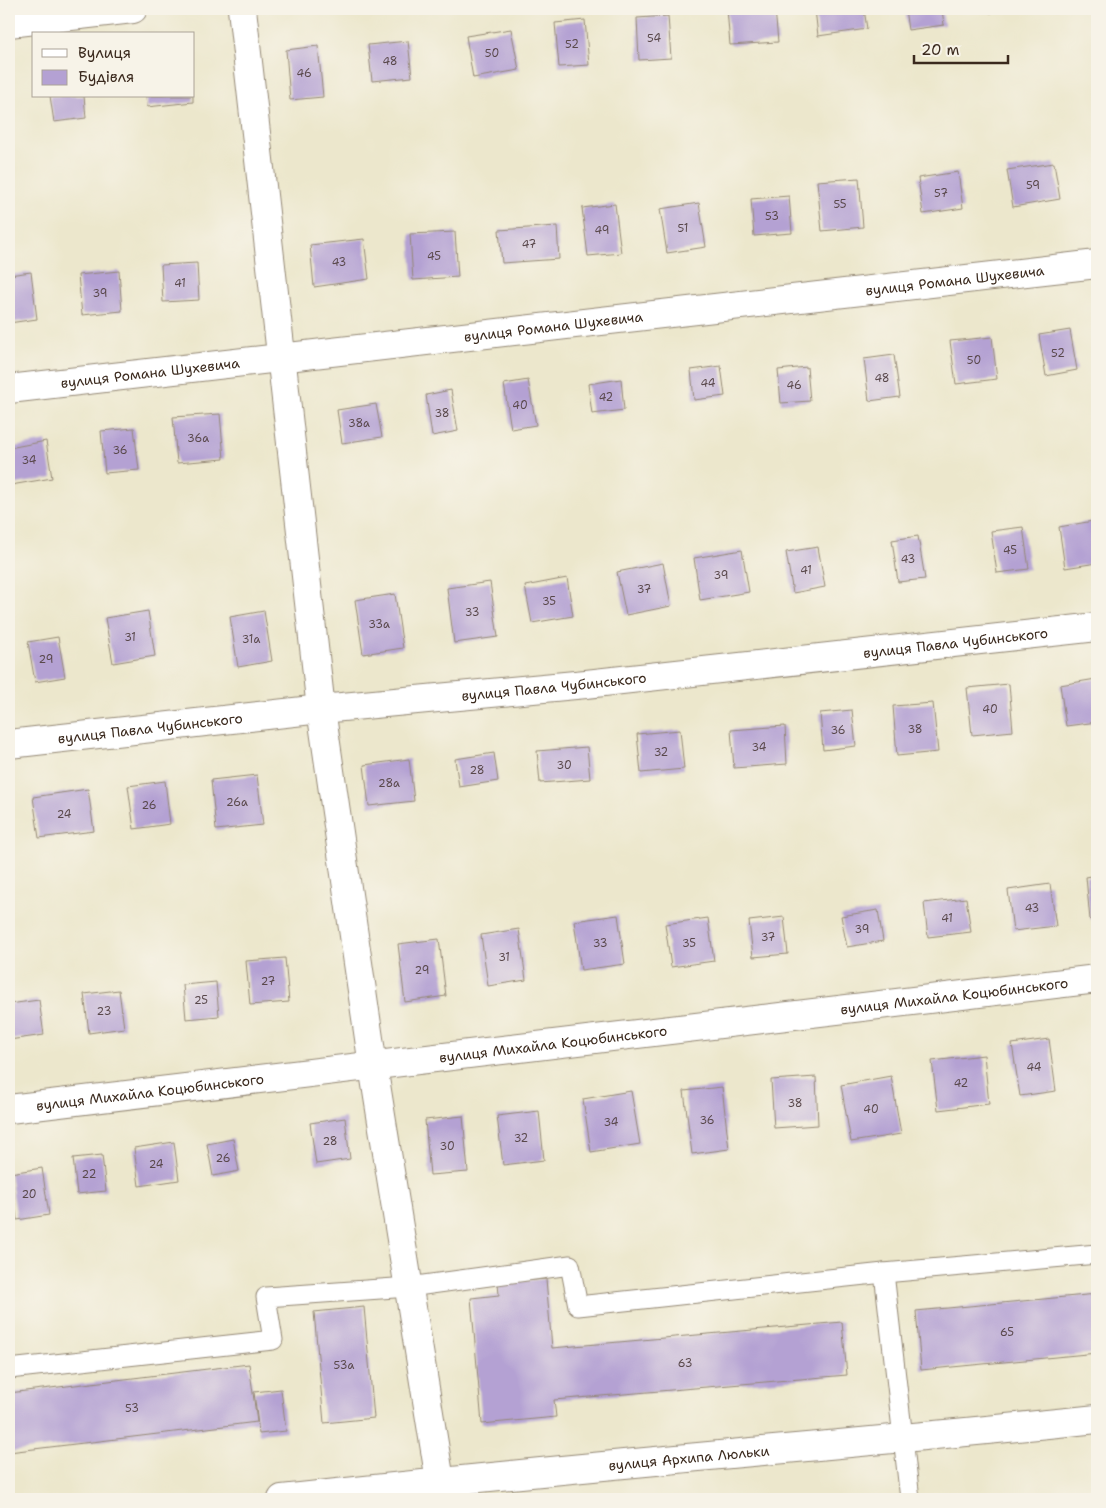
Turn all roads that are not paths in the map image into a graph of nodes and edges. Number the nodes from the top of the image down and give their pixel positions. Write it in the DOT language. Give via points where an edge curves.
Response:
graph roads {
  1 [pos="133,9"];
  2 [pos="242,9"];
  3 [pos="9,23"];
  4 [pos="1097,264"];
  5 [pos="281,358"];
  6 [pos="9,389"];
  7 [pos="1097,627"];
  8 [pos="321,709"];
  9 [pos="9,744"];
  10 [pos="1097,979"];
  11 [pos="373,1066"];
  12 [pos="9,1109"];
  13 [pos="1097,1254"];
  14 [pos="884,1273"];
  15 [pos="409,1286"];
  16 [pos="9,1369"];
  17 [pos="1097,1419"];
  18 [pos="902,1439"];
  19 [pos="440,1481"];
  20 [pos="282,1499"];
  21 [pos="910,1499"];
  1 -- 3 [label="street"];
  2 -- 5 [label="street"];
  4 -- 5 [label="street, вулиця Романа Шухевича"];
  5 -- 6 [label="street, вулиця Романа Шухевича"];
  5 -- 8 [label="street"];
  7 -- 8 [label="street, вулиця Павла Чубинського" via="586,684"];
  8 -- 9 [label="street, вулиця Павла Чубинського"];
  8 -- 11 [label="street"];
  10 -- 11 [label="street, вулиця Михайла Коцюбинського"];
  11 -- 12 [label="street, вулиця Михайла Коцюбинського"];
  11 -- 15 [label="street"];
  13 -- 14 [label="lane"];
  14 -- 15 [label="lane" via="578,1306 570,1265"];
  14 -- 18 [label="lane"];
  15 -- 16 [label="lane" via="266,1297 273,1340"];
  15 -- 19 [label="street"];
  17 -- 18 [label="street, вулиця Архипа Люльки"];
  18 -- 19 [label="street, вулиця Архипа Люльки"];
  18 -- 21 [label="lane"];
  19 -- 20 [label="street, вулиця Архипа Люльки"];
}
